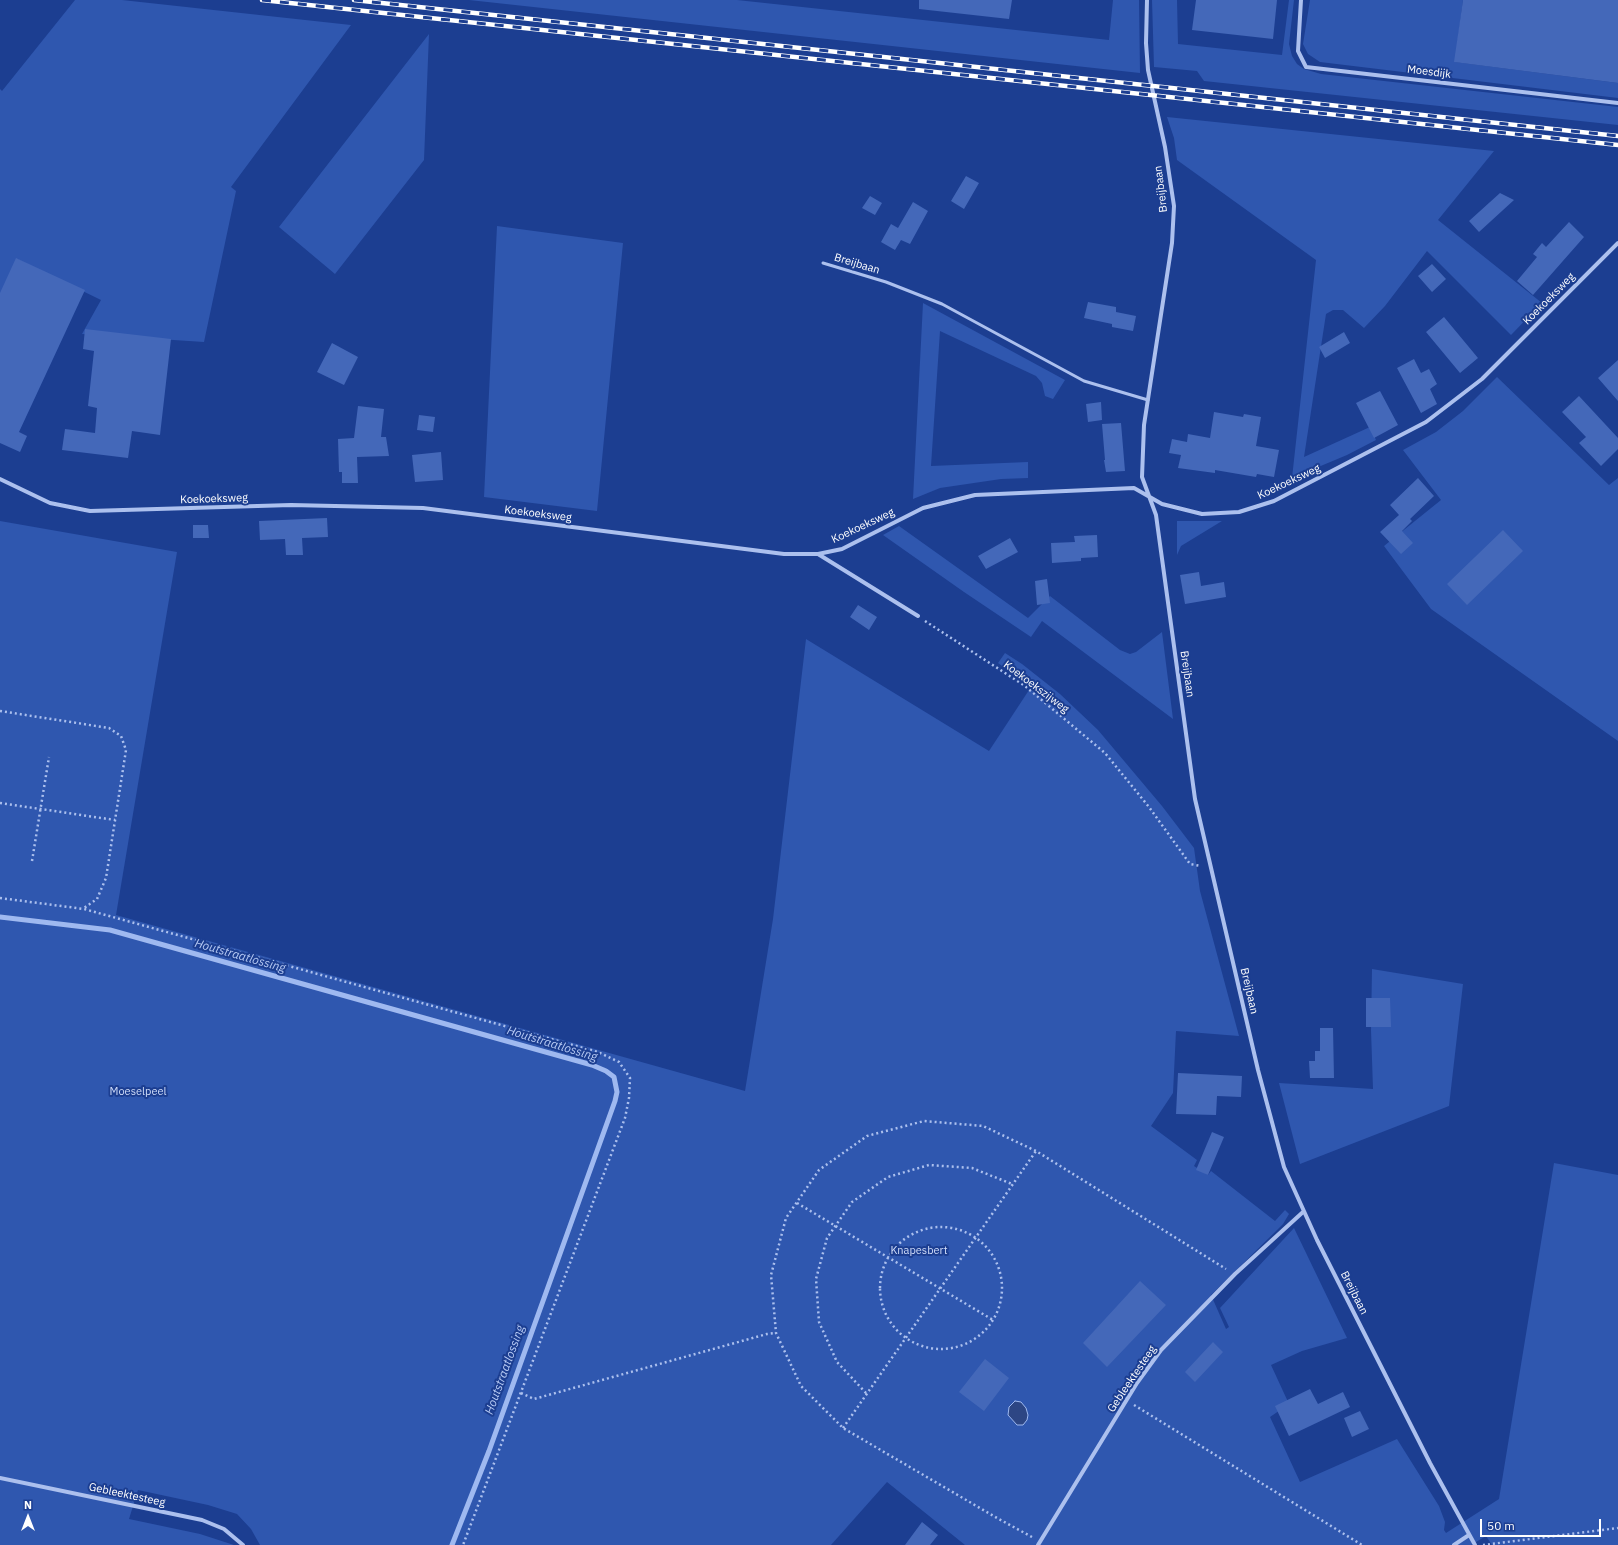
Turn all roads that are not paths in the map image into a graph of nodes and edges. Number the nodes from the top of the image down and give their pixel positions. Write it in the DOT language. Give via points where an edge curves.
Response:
graph roads {
  1 [pos="1147,0"];
  2 [pos="1301,0"];
  3 [pos="1618,103"];
  4 [pos="1618,243"];
  5 [pos="823,262"];
  6 [pos="1148,400"];
  7 [pos="0,480"];
  8 [pos="1148,495"];
  9 [pos="818,554"];
  10 [pos="918,616"];
  11 [pos="1303,1212"];
  12 [pos="0,1478"];
  13 [pos="1469,1535"];
  14 [pos="1039,1543"];
  15 [pos="243,1545"];
  16 [pos="1454,1545"];
  17 [pos="1475,1545"];
  1 -- 6 [label="street, Breijbaan" via="1148,70 1165,147 1174,206 1172,243"];
  2 -- 3 [label="street, Moesdijk" via="1298,50 1306,67"];
  4 -- 8 [label="street, Koekoeksweg" via="1482,379 1426,422 1274,502 1238,512 1202,514 1162,504"];
  5 -- 6 [label="lane, Breijbaan" via="886,282 942,304 1084,381"];
  6 -- 8 [label="street, Breijbaan" via="1144,425 1142,477"];
  7 -- 9 [label="street, Koekoeksweg" via="50,503 90,511 291,506 423,508 784,554"];
  8 -- 9 [label="street, Koekoeksweg" via="1134,488 975,495 923,508 842,548"];
  8 -- 11 [label="street, Breijbaan" via="1156,515 1195,798 1210,868 1284,1167"];
  9 -- 10 [label="street"];
  11 -- 13 [label="street, Breijbaan"];
  11 -- 14 [label="street, Gebleektesteeg" via="1235,1274 1161,1350 1126,1400"];
  12 -- 15 [label="street, Gebleektesteeg" via="202,1520 224,1529"];
  13 -- 16 [label="street"];
  13 -- 17 [label="street, Breijbaan"];
}
